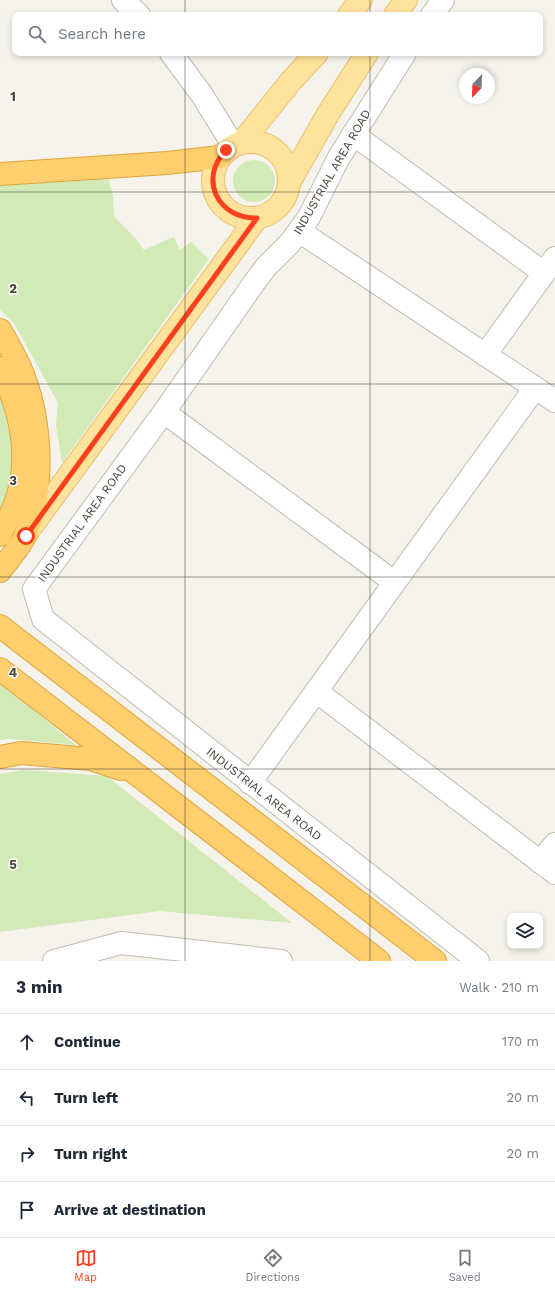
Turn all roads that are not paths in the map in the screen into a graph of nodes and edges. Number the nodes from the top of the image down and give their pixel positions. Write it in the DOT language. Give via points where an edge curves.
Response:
graph roads {
  1 [pos="123,0"];
  2 [pos="361,0"];
  3 [pos="406,0"];
  4 [pos="443,0"];
  5 [pos="136,12"];
  6 [pos="351,12"];
  7 [pos="397,12"];
  8 [pos="434,12"];
  9 [pos="174,56"];
  10 [pos="314,56"];
  11 [pos="365,56"];
  12 [pos="403,56"];
  13 [pos="353,134"];
  14 [pos="231,148"];
  15 [pos="0,174"];
  16 [pos="290,181"];
  17 [pos="257,218"];
  18 [pos="299,231"];
  19 [pos="550,266"];
  20 [pos="0,330"];
  21 [pos="485,355"];
  22 [pos="0,368"];
  23 [pos="535,388"];
  24 [pos="555,401"];
  25 [pos="164,412"];
  26 [pos="0,535"];
  27 [pos="26,536"];
  28 [pos="0,571"];
  29 [pos="394,582"];
  30 [pos="1,627"];
  31 [pos="0,670"];
  32 [pos="316,691"];
  33 [pos="0,757"];
  34 [pos="136,774"];
  35 [pos="250,783"];
  36 [pos="555,844"];
  37 [pos="548,868"];
  38 [pos="54,961"];
  39 [pos="281,961"];
  40 [pos="377,961"];
  41 [pos="435,961"];
  42 [pos="478,961"];
  1 -- 5 [label="street"];
  2 -- 6 [label="main road"];
  3 -- 7 [label="main road"];
  4 -- 8 [label="street"];
  9 -- 14 [label="street" via="202,95"];
  10 -- 14 [label="main road"];
  11 -- 16 [label="main road"];
  12 -- 13 [label="street, INDUSTRIAL AREA ROAD"];
  13 -- 18 [label="street, INDUSTRIAL AREA ROAD"];
  13 -- 19 [label="street"];
  14 -- 15 [label="highway" via="168,163"];
  14 -- 16 [label="main road" via="250,141 276,149 286,164"];
  14 -- 17 [label="main road" via="214,169 213,182 218,200 231,212 248,218"];
  16 -- 17 [label="main road" via="289,190 280,206"];
  17 -- 27 [label="main road"];
  18 -- 21 [label="street"];
  18 -- 25 [label="street, INDUSTRIAL AREA ROAD" via="254,283"];
  19 -- 21 [label="street"];
  20 -- 27 [label="highway" via="27,386 36,428 38,472 32,515"];
  21 -- 23 [label="street"];
  22 -- 26 [label="highway" via="20,420 23,455 15,504"];
  23 -- 24 [label="street"];
  23 -- 29 [label="street"];
  25 -- 29 [label="street"];
  25 -- 35 [label="street, INDUSTRIAL AREA ROAD" via="34,589 42,620"];
  27 -- 28 [label="highway"];
  29 -- 32 [label="street"];
  30 -- 41 [label="highway"];
  31 -- 34 [label="highway"];
  32 -- 35 [label="street"];
  32 -- 37 [label="street"];
  33 -- 34 [label="highway" via="21,753 91,760"];
  34 -- 40 [label="highway"];
  35 -- 42 [label="street, INDUSTRIAL AREA ROAD"];
  36 -- 37 [label="street"];
  38 -- 39 [label="street" via="121,943"];
}
